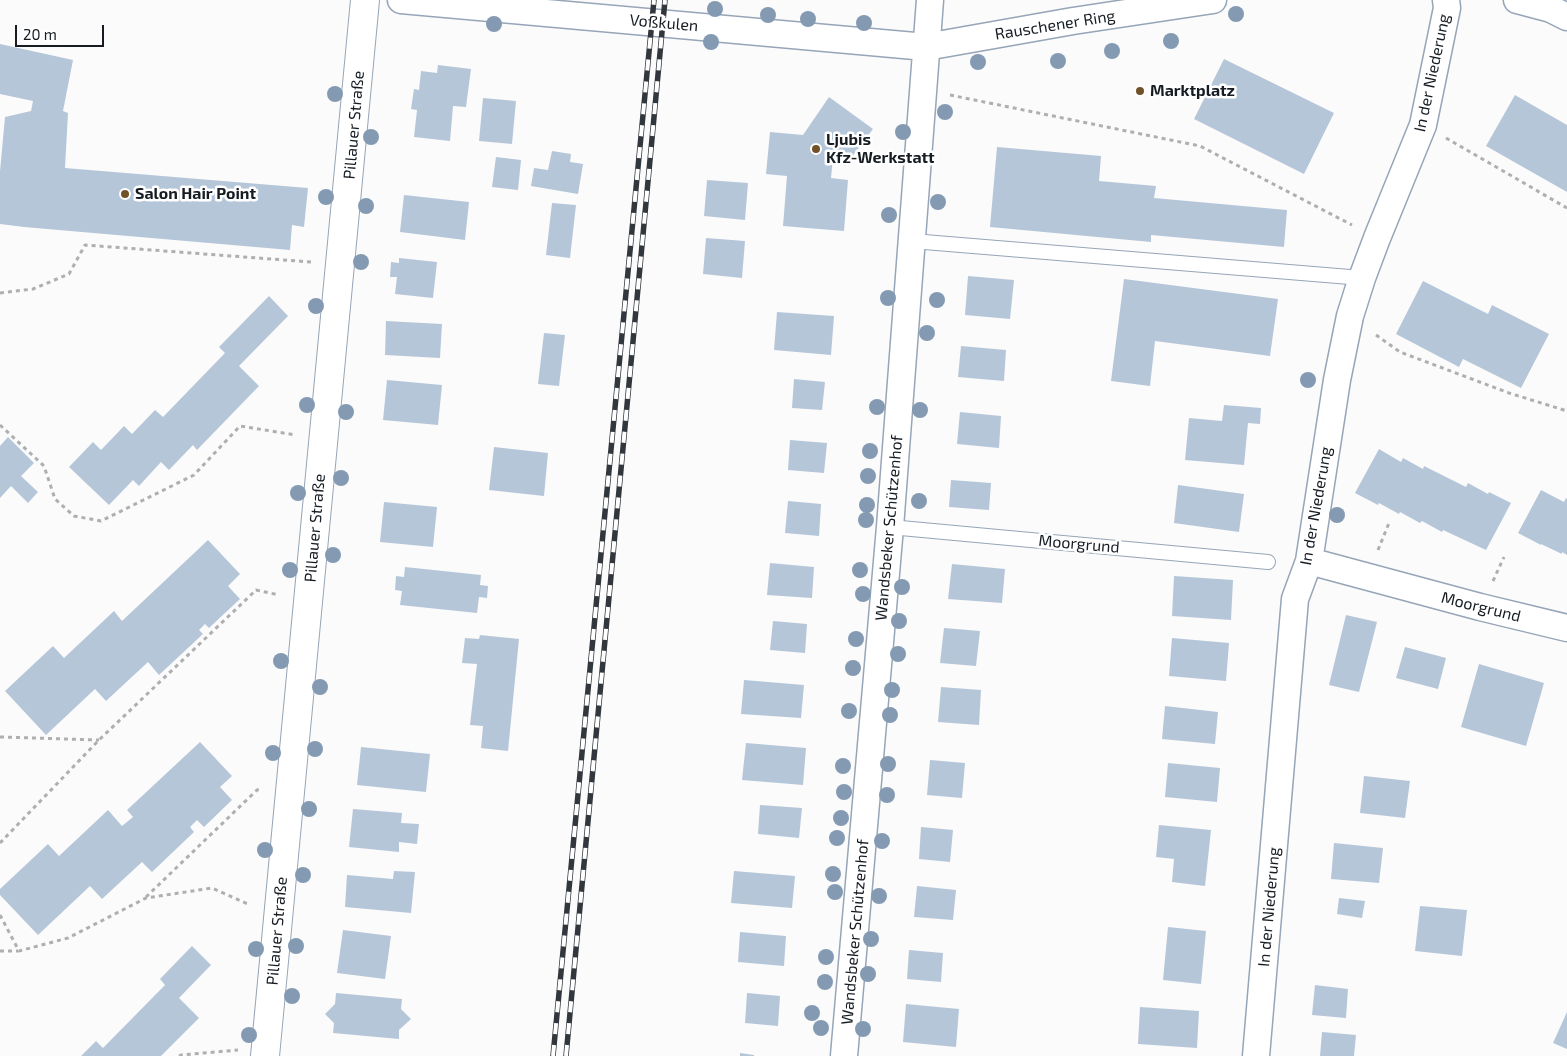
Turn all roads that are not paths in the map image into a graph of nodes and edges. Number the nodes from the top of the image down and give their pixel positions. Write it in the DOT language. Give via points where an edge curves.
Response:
graph roads {
  1 [pos="366,0"];
  2 [pos="401,0"];
  3 [pos="930,0"];
  4 [pos="1213,0"];
  5 [pos="1446,0"];
  6 [pos="1517,0"];
  7 [pos="1567,18"];
  8 [pos="926,47"];
  9 [pos="912,241"];
  10 [pos="1362,278"];
  11 [pos="890,527"];
  12 [pos="1309,561"];
  13 [pos="1268,562"];
  14 [pos="1567,628"];
  15 [pos="265,1052"];
  16 [pos="844,1056"];
  17 [pos="1256,1056"];
  1 -- 15 [label="street, Pillauer Straße"];
  2 -- 8 [label="street, Voßkulen"];
  3 -- 8 [label="street, Wandsbeker Schützenhof"];
  4 -- 8 [label="street, Rauschener Ring"];
  5 -- 10 [label="street, In der Niederung" via="1423,125"];
  6 -- 7 [label="street" via="1551,9"];
  8 -- 9 [label="street, Wandsbeker Schützenhof"];
  9 -- 10 [label="lane"];
  9 -- 11 [label="street, Wandsbeker Schützenhof"];
  10 -- 12 [label="street, In der Niederung" via="1336,380"];
  11 -- 13 [label="lane, Moorgrund"];
  11 -- 16 [label="street, Wandsbeker Schützenhof"];
  12 -- 14 [label="street, Moorgrund"];
  12 -- 17 [label="street, In der Niederung" via="1295,599"];
}
